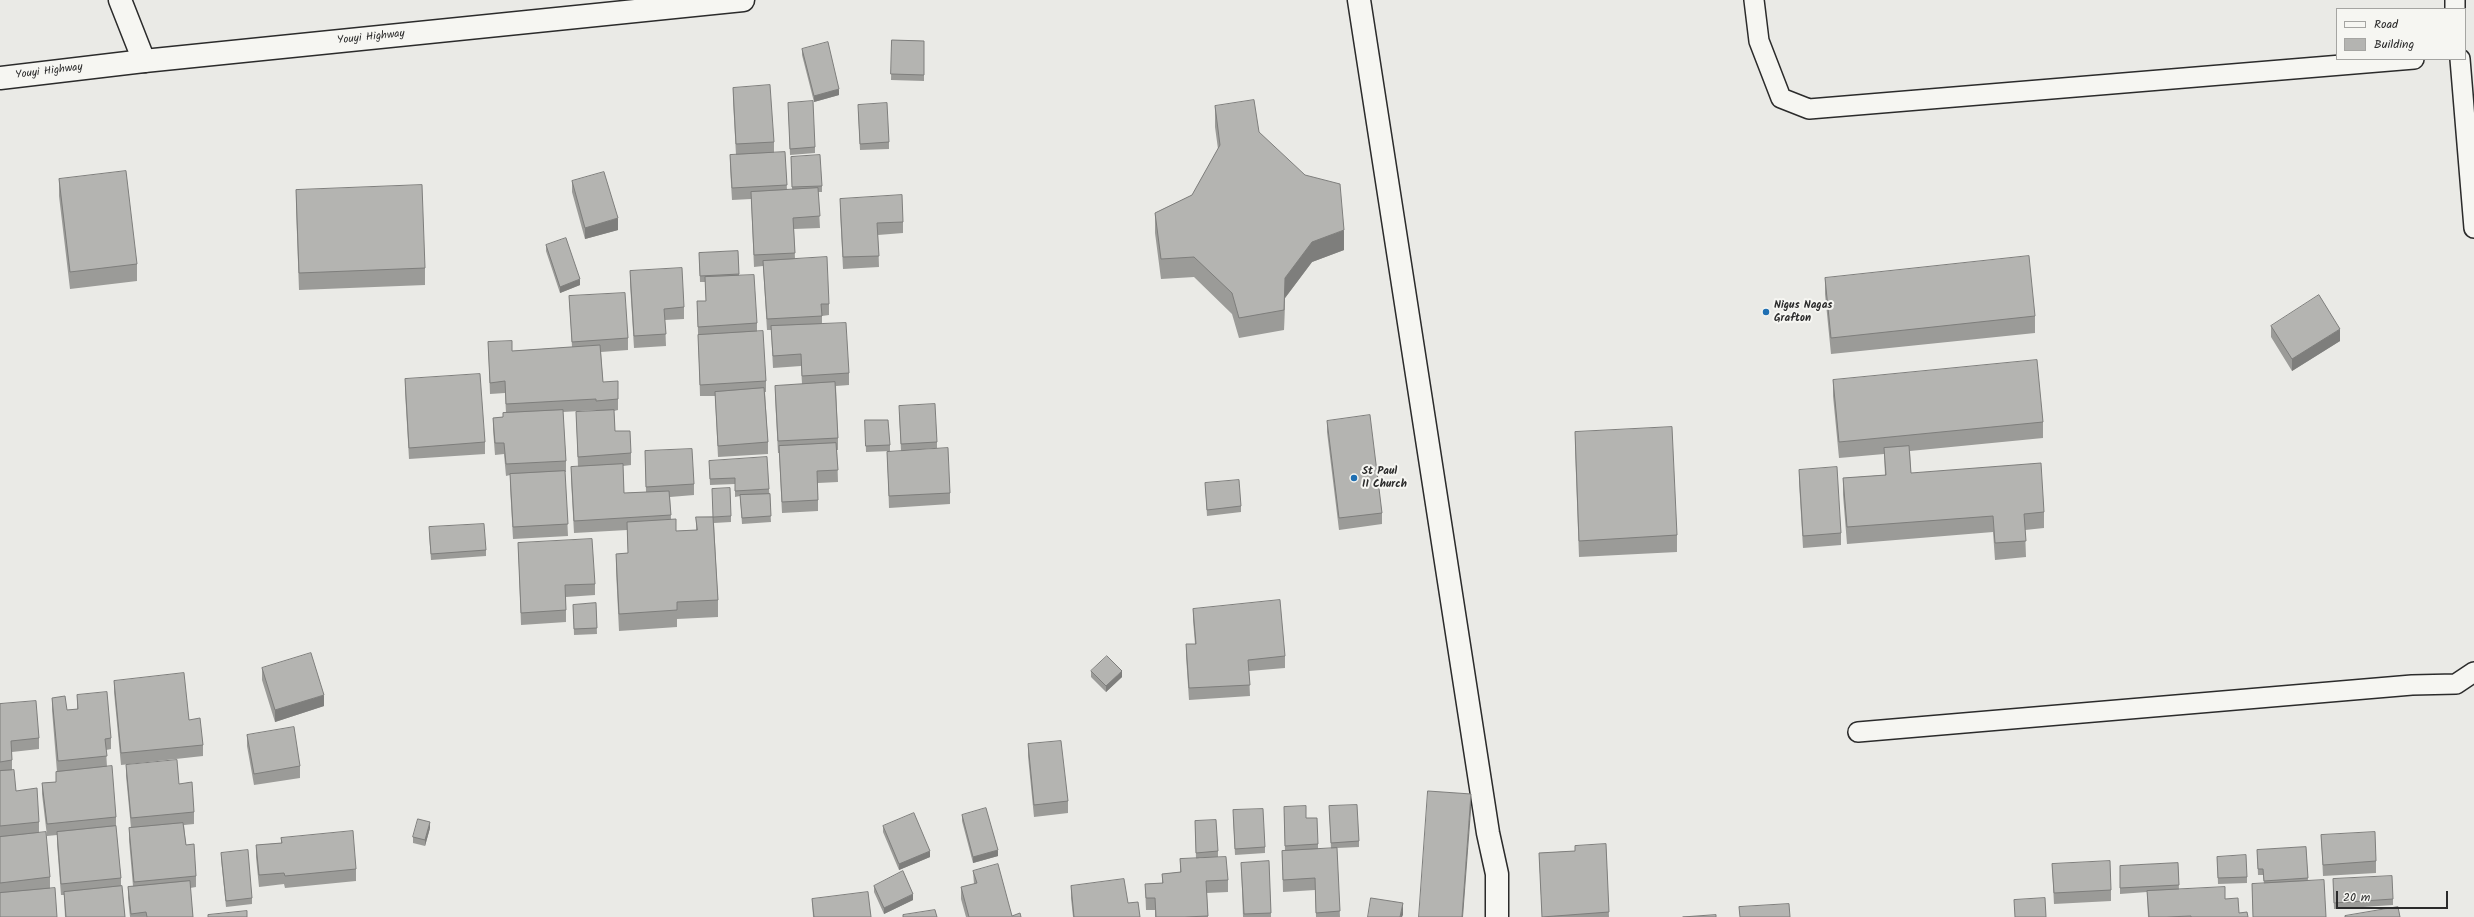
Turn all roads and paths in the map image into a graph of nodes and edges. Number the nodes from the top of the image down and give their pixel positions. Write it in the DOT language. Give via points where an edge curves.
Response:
graph roads {
  1 [pos="120,0"];
  2 [pos="743,0"];
  3 [pos="1359,0"];
  4 [pos="1754,0"];
  5 [pos="2402,60"];
  6 [pos="2460,60"];
  7 [pos="144,61"];
  8 [pos="0,78"];
  9 [pos="2474,228"];
  10 [pos="2474,672"];
  11 [pos="1858,732"];
  12 [pos="1498,917"];
  1 -- 7 [label="street"];
  2 -- 7 [label="street, Youyi Highway"];
  3 -- 12 [label="street" via="1488,833 1497,874"];
  4 -- 5 [label="lane" via="1759,41 1781,98 1810,109"];
  6 -- 9 [label="lane"];
  7 -- 8 [label="street, Youyi Highway"];
  10 -- 11 [label="lane" via="2456,684 2412,684"];
}
